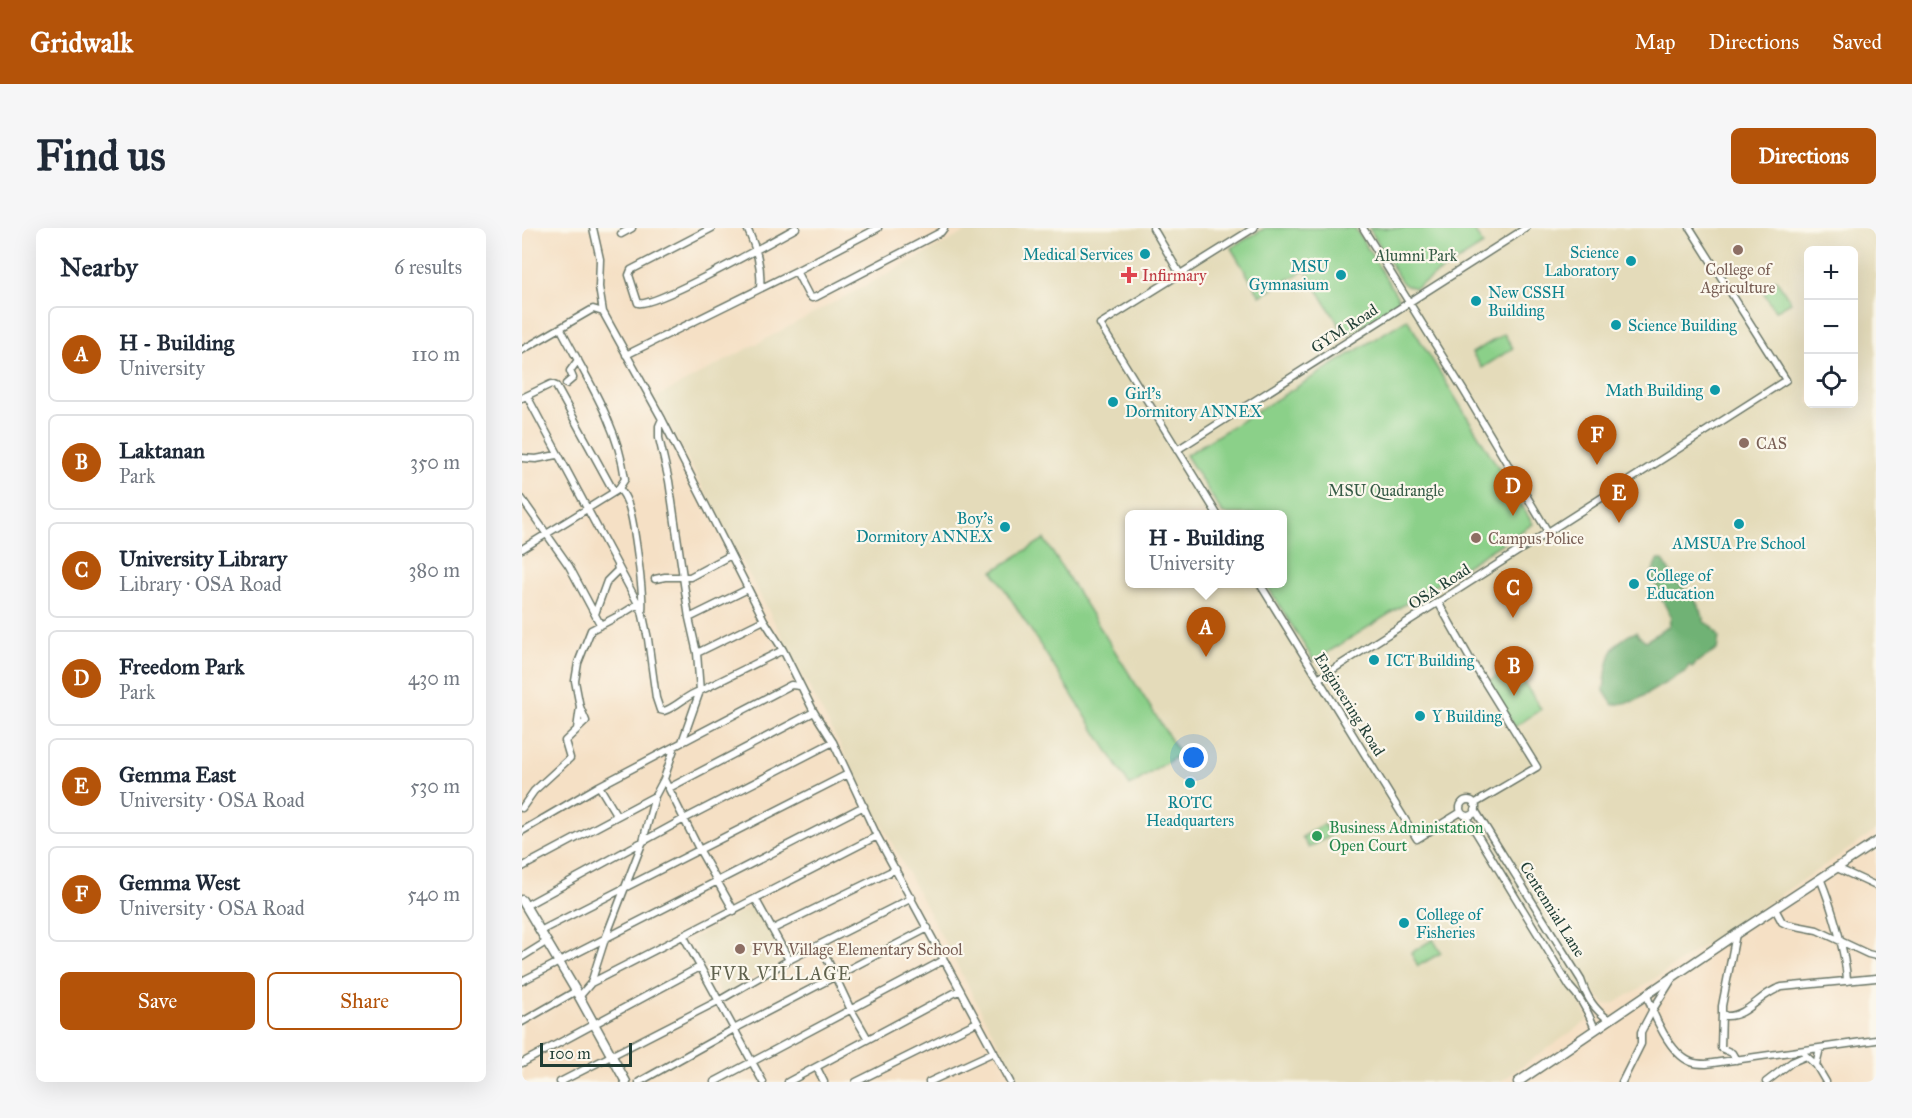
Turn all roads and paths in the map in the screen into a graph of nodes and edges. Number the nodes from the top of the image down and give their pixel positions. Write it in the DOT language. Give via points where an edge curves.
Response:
graph roads {
  1 [pos="593,228"];
  2 [pos="632,228"];
  3 [pos="712,228"];
  4 [pos="747,228"];
  5 [pos="796,228"];
  6 [pos="878,228"];
  7 [pos="944,228"];
  8 [pos="1153,228"];
  9 [pos="1254,228"];
  10 [pos="1363,228"];
  11 [pos="1526,228"];
  12 [pos="1689,228"];
  13 [pos="621,234"];
  14 [pos="756,249"];
  15 [pos="796,271"];
  16 [pos="1180,274"];
  17 [pos="760,288"];
  18 [pos="1409,303"];
  19 [pos="603,312"];
  20 [pos="561,329"];
  21 [pos="522,350"];
  22 [pos="626,354"];
  23 [pos="578,360"];
  24 [pos="566,384"];
  25 [pos="524,397"];
  26 [pos="662,419"];
  27 [pos="1177,450"];
  28 [pos="557,455"];
  29 [pos="522,458"];
  30 [pos="617,490"];
  31 [pos="522,499"];
  32 [pos="587,508"];
  33 [pos="1214,510"];
  34 [pos="1548,532"];
  35 [pos="545,534"];
  36 [pos="522,549"];
  37 [pos="731,555"];
  38 [pos="616,562"];
  39 [pos="684,578"];
  40 [pos="655,579"];
  41 [pos="1262,588"];
  42 [pos="748,589"];
  43 [pos="1438,602"];
  44 [pos="638,604"];
  45 [pos="642,611"];
  46 [pos="594,612"];
  47 [pos="689,618"];
  48 [pos="764,620"];
  49 [pos="600,624"];
  50 [pos="591,630"];
  51 [pos="783,650"];
  52 [pos="696,653"];
  53 [pos="796,676"];
  54 [pos="1318,679"];
  55 [pos="791,685"];
  56 [pos="801,686"];
  57 [pos="700,691"];
  58 [pos="814,712"];
  59 [pos="833,742"];
  60 [pos="678,744"];
  61 [pos="848,774"];
  62 [pos="664,779"];
  63 [pos="599,786"];
  64 [pos="669,788"];
  65 [pos="655,796"];
  66 [pos="864,806"];
  67 [pos="1475,807"];
  68 [pos="522,808"];
  69 [pos="1464,814"];
  70 [pos="617,816"];
  71 [pos="684,819"];
  72 [pos="522,831"];
  73 [pos="878,836"];
  74 [pos="643,841"];
  75 [pos="1876,842"];
  76 [pos="699,849"];
  77 [pos="1506,858"];
  78 [pos="1496,864"];
  79 [pos="522,867"];
  80 [pos="1837,868"];
  81 [pos="896,869"];
  82 [pos="1820,878"];
  83 [pos="718,882"];
  84 [pos="1876,886"];
  85 [pos="625,889"];
  86 [pos="912,898"];
  87 [pos="756,900"];
  88 [pos="1532,901"];
  89 [pos="524,903"];
  90 [pos="1521,907"];
  91 [pos="1775,909"];
  92 [pos="734,911"];
  93 [pos="928,928"];
  94 [pos="773,929"];
  95 [pos="540,931"];
  96 [pos="1736,934"];
  97 [pos="684,937"];
  98 [pos="605,939"];
  99 [pos="1839,939"];
  100 [pos="546,942"];
  101 [pos="820,944"];
  102 [pos="1561,947"];
  103 [pos="1550,954"];
  104 [pos="1876,956"];
  105 [pos="522,957"];
  106 [pos="789,960"];
  107 [pos="944,960"];
  108 [pos="558,962"];
  109 [pos="700,967"];
  110 [pos="835,978"];
  111 [pos="1673,978"];
  112 [pos="1876,978"];
  113 [pos="1581,980"];
  114 [pos="522,981"];
  115 [pos="1847,981"];
  116 [pos="591,983"];
  117 [pos="1570,987"];
  118 [pos="960,990"];
  119 [pos="577,994"];
  120 [pos="1647,995"];
  121 [pos="1589,999"];
  122 [pos="720,1000"];
  123 [pos="1583,1003"];
  124 [pos="850,1008"];
  125 [pos="1596,1011"];
  126 [pos="1652,1011"];
  127 [pos="1722,1013"];
  128 [pos="1590,1015"];
  129 [pos="1610,1020"];
  130 [pos="522,1022"];
  131 [pos="977,1022"];
  132 [pos="594,1026"];
  133 [pos="734,1029"];
  134 [pos="1595,1029"];
  135 [pos="868,1039"];
  136 [pos="1876,1040"];
  137 [pos="1820,1047"];
  138 [pos="1800,1051"];
  139 [pos="994,1052"];
  140 [pos="612,1056"];
  141 [pos="1806,1056"];
  142 [pos="1736,1060"];
  143 [pos="752,1061"];
  144 [pos="522,1063"];
  145 [pos="1816,1065"];
  146 [pos="816,1068"];
  147 [pos="560,1082"];
  148 [pos="626,1082"];
  149 [pos="639,1082"];
  150 [pos="714,1082"];
  151 [pos="763,1082"];
  152 [pos="788,1082"];
  153 [pos="824,1082"];
  154 [pos="856,1082"];
  155 [pos="929,1082"];
  156 [pos="1010,1082"];
  157 [pos="1518,1082"];
  158 [pos="1622,1082"];
  159 [pos="1766,1082"];
  160 [pos="1826,1082"];
  1 -- 19 [label="street" via="600,260"];
  2 -- 13 [label="street"];
  3 -- 14 [label="street" via="631,270 638,303 667,295"];
  4 -- 14 [label="street"];
  5 -- 14 [label="street"];
  6 -- 15 [label="street"];
  7 -- 15 [label="street" via="816,297 809,296"];
  8 -- 16 [label="street"];
  9 -- 16 [label="street"];
  10 -- 18 [label="street"];
  11 -- 18 [label="street, GYM Road"];
  12 -- 34 [label="street, OSA Road" via="1786,380"];
  14 -- 17 [label="street"];
  15 -- 17 [label="street"];
  16 -- 27 [label="street" via="1100,324"];
  17 -- 22 [label="street"];
  18 -- 27 [label="street, GYM Road"];
  18 -- 34 [label="street"];
  19 -- 20 [label="street" via="593,309"];
  19 -- 22 [label="street"];
  20 -- 21 [label="street"];
  20 -- 23 [label="street"];
  22 -- 26 [label="street"];
  23 -- 24 [label="street" via="570,371 573,378"];
  23 -- 30 [label="street" via="618,443 626,479"];
  25 -- 28 [label="street"];
  25 -- 30 [label="street" via="555,385"];
  26 -- 37 [label="street"];
  26 -- 39 [label="street" via="659,438"];
  27 -- 33 [label="street"];
  28 -- 29 [label="street"];
  28 -- 32 [label="street"];
  30 -- 32 [label="street"];
  30 -- 45 [label="street" via="629,505 632,518"];
  31 -- 35 [label="street"];
  32 -- 35 [label="street"];
  32 -- 38 [label="street"];
  34 -- 43 [label="street, OSA Road"];
  35 -- 36 [label="street"];
  35 -- 46 [label="street" via="569,566"];
  37 -- 39 [label="street" via="695,576"];
  37 -- 42 [label="street"];
  38 -- 44 [label="street"];
  38 -- 46 [label="street" via="618,570 607,581"];
  39 -- 40 [label="street"];
  39 -- 47 [label="street"];
  41 -- 54 [label="street, Engineering Road"];
  42 -- 47 [label="street"];
  42 -- 48 [label="street"];
  43 -- 54 [label="street, OSA Road"];
  43 -- 67 [label="street" via="1537,767"];
  44 -- 45 [label="street"];
  44 -- 49 [label="street"];
  45 -- 57 [label="street" via="659,708 666,711"];
  46 -- 49 [label="street"];
  46 -- 50 [label="street"];
  47 -- 52 [label="street"];
  48 -- 51 [label="street"];
  48 -- 52 [label="street"];
  49 -- 50 [label="street"];
  50 -- 68 [label="street" via="575,678 580,707 577,729 564,741 570,758 534,791"];
  51 -- 53 [label="street"];
  51 -- 57 [label="street"];
  52 -- 57 [label="street"];
  53 -- 55 [label="street"];
  53 -- 56 [label="street"];
  54 -- 69 [label="street, Engineering Road" via="1417,839"];
  55 -- 56 [label="street"];
  55 -- 60 [label="street"];
  56 -- 58 [label="street"];
  57 -- 60 [label="street"];
  58 -- 59 [label="street"];
  58 -- 64 [label="street"];
  59 -- 61 [label="street"];
  59 -- 71 [label="street"];
  60 -- 62 [label="street"];
  60 -- 63 [label="street"];
  61 -- 66 [label="street"];
  61 -- 76 [label="street"];
  62 -- 64 [label="street"];
  62 -- 65 [label="street"];
  63 -- 70 [label="street"];
  63 -- 72 [label="street"];
  64 -- 71 [label="street"];
  65 -- 70 [label="street"];
  65 -- 74 [label="street"];
  66 -- 73 [label="street"];
  66 -- 83 [label="street"];
  67 -- 69 [label="street" via="1471,815"];
  67 -- 69 [label="street" via="1469,800 1462,802"];
  67 -- 77 [label="street, Centennial Lane"];
  69 -- 78 [label="street, Centennial Lane"];
  70 -- 79 [label="street"];
  71 -- 74 [label="street"];
  71 -- 76 [label="street"];
  73 -- 81 [label="street"];
  73 -- 87 [label="street"];
  74 -- 85 [label="street"];
  74 -- 89 [label="street"];
  75 -- 80 [label="street"];
  76 -- 83 [label="street"];
  76 -- 85 [label="street"];
  77 -- 78 [label="street"];
  77 -- 88 [label="street, Centennial Lane"];
  78 -- 90 [label="street, Centennial Lane"];
  80 -- 82 [label="street"];
  80 -- 84 [label="street"];
  81 -- 86 [label="street"];
  81 -- 94 [label="street"];
  82 -- 91 [label="street"];
  82 -- 99 [label="street"];
  83 -- 92 [label="street"];
  83 -- 98 [label="street"];
  85 -- 95 [label="street"];
  85 -- 98 [label="street"];
  86 -- 93 [label="street"];
  86 -- 101 [label="street"];
  87 -- 92 [label="street"];
  87 -- 94 [label="street"];
  88 -- 90 [label="street"];
  88 -- 102 [label="street, Centennial Lane"];
  89 -- 95 [label="street"];
  90 -- 103 [label="street, Centennial Lane"];
  91 -- 96 [label="street"];
  91 -- 99 [label="street" via="1786,924"];
  92 -- 97 [label="street"];
  93 -- 107 [label="street"];
  93 -- 110 [label="street"];
  94 -- 106 [label="street"];
  95 -- 100 [label="street"];
  96 -- 111 [label="street"];
  96 -- 127 [label="street"];
  97 -- 109 [label="street"];
  97 -- 116 [label="street"];
  98 -- 108 [label="street"];
  98 -- 116 [label="street"];
  99 -- 104 [label="street"];
  99 -- 115 [label="street"];
  100 -- 105 [label="street"];
  100 -- 108 [label="street"];
  101 -- 106 [label="street"];
  101 -- 110 [label="street"];
  102 -- 103 [label="street"];
  102 -- 113 [label="street, Centennial Lane"];
  103 -- 117 [label="street, Centennial Lane"];
  106 -- 122 [label="street"];
  107 -- 118 [label="street"];
  107 -- 124 [label="street"];
  108 -- 114 [label="street"];
  108 -- 119 [label="street"];
  109 -- 122 [label="street"];
  109 -- 132 [label="street"];
  110 -- 124 [label="street"];
  110 -- 133 [label="street"];
  111 -- 120 [label="street"];
  111 -- 126 [label="street"];
  112 -- 115 [label="street"];
  113 -- 117 [label="street"];
  113 -- 121 [label="street, Centennial Lane"];
  115 -- 127 [label="street" via="1782,987 1735,1016"];
  116 -- 119 [label="street"];
  117 -- 123 [label="street, Centennial Lane"];
  118 -- 131 [label="street"];
  118 -- 135 [label="street"];
  119 -- 130 [label="street"];
  119 -- 132 [label="street"];
  120 -- 126 [label="street"];
  120 -- 129 [label="street"];
  121 -- 123 [label="street"];
  121 -- 125 [label="street, Centennial Lane"];
  122 -- 133 [label="street"];
  122 -- 140 [label="street"];
  123 -- 128 [label="street, Centennial Lane"];
  124 -- 135 [label="street"];
  124 -- 143 [label="street"];
  125 -- 128 [label="street"];
  125 -- 129 [label="street, Centennial Lane"];
  126 -- 142 [label="street" via="1665,1037 1690,1062"];
  126 -- 158 [label="street"];
  127 -- 142 [label="street" via="1721,1048"];
  128 -- 134 [label="street, Centennial Lane"];
  129 -- 134 [label="street"];
  131 -- 139 [label="street"];
  131 -- 154 [label="street"];
  132 -- 140 [label="street"];
  132 -- 144 [label="street"];
  133 -- 143 [label="street"];
  133 -- 149 [label="street"];
  134 -- 157 [label="street"];
  135 -- 146 [label="street"];
  136 -- 137 [label="street"];
  137 -- 138 [label="street"];
  137 -- 145 [label="street"];
  138 -- 141 [label="street"];
  138 -- 142 [label="street"];
  139 -- 155 [label="street"];
  139 -- 156 [label="street"];
  140 -- 147 [label="street"];
  140 -- 148 [label="street"];
  141 -- 145 [label="street"];
  141 -- 159 [label="street"];
  143 -- 150 [label="street"];
  143 -- 151 [label="street"];
  145 -- 160 [label="street"];
  146 -- 152 [label="street"];
  146 -- 153 [label="street"];
}
